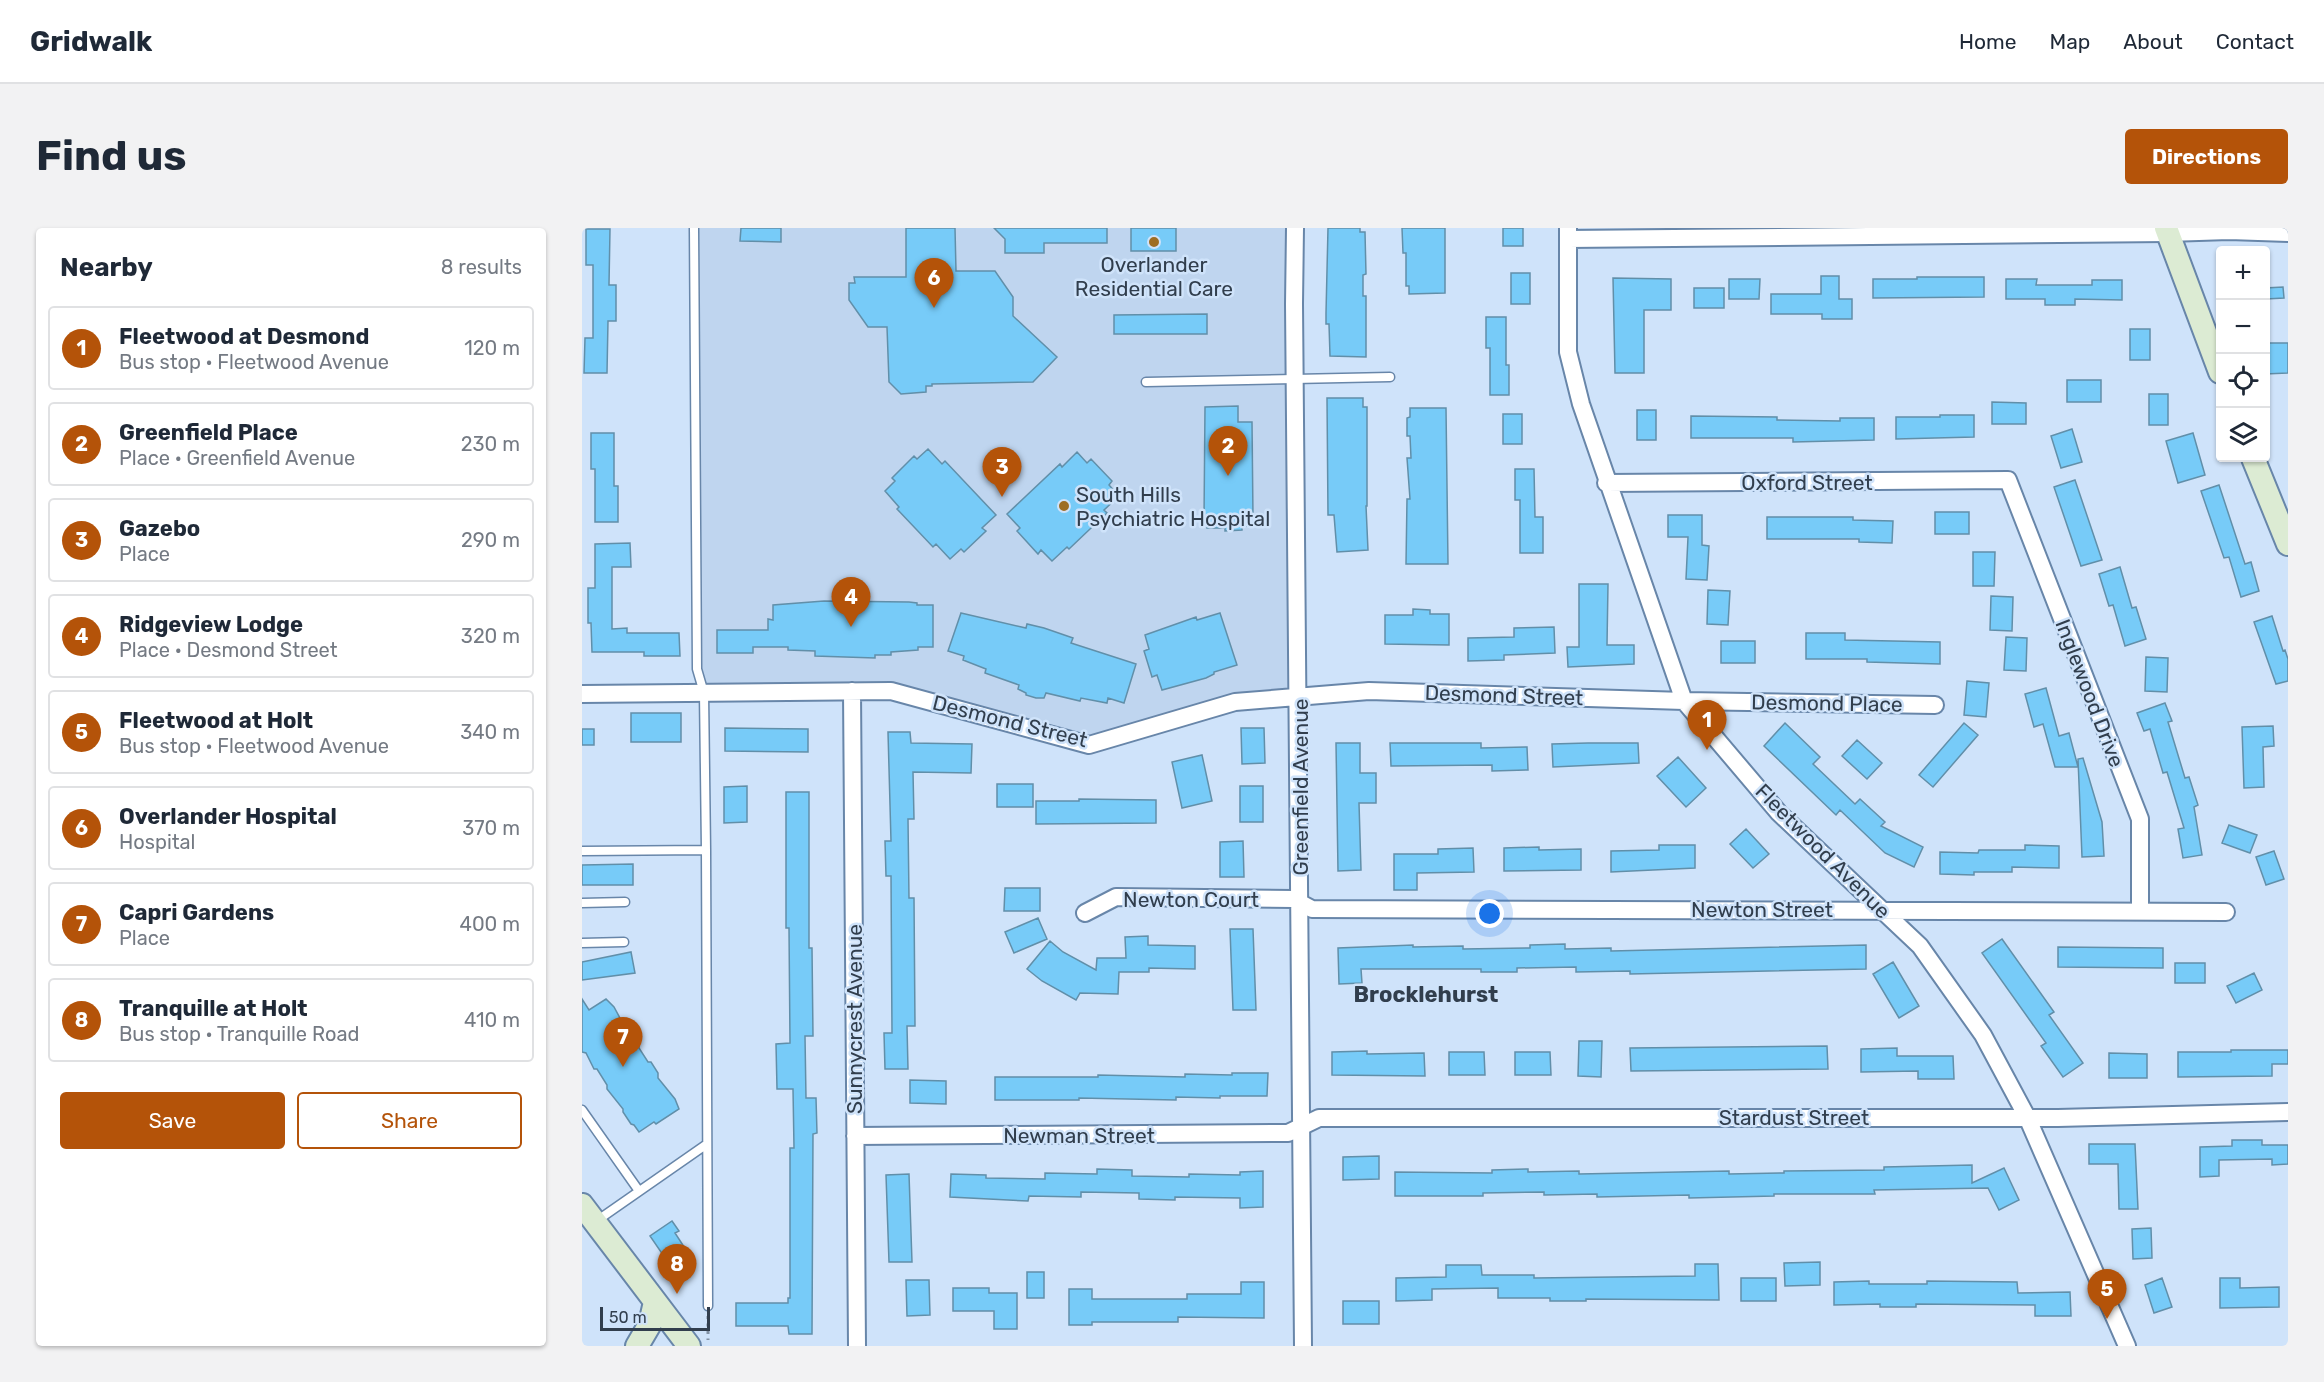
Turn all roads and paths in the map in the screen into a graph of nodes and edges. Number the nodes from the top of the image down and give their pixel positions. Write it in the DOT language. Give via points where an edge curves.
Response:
graph roads {
  1 [pos="694,228"];
  2 [pos="1295,228"];
  3 [pos="2167,231"];
  4 [pos="2288,233"];
  5 [pos="1568,234"];
  6 [pos="2216,361"];
  7 [pos="1390,377"];
  8 [pos="1295,379"];
  9 [pos="1146,382"];
  10 [pos="2255,462"];
  11 [pos="2008,480"];
  12 [pos="1606,483"];
  13 [pos="2288,544"];
  14 [pos="852,692"];
  15 [pos="704,693"];
  16 [pos="582,694"];
  17 [pos="1299,697"];
  18 [pos="1684,701"];
  19 [pos="1935,705"];
  20 [pos="706,850"];
  21 [pos="582,851"];
  22 [pos="626,902"];
  23 [pos="582,903"];
  24 [pos="1300,903"];
  25 [pos="1880,909"];
  26 [pos="2140,911"];
  27 [pos="2226,912"];
  28 [pos="1084,913"];
  29 [pos="624,942"];
  30 [pos="582,943"];
  31 [pos="582,1110"];
  32 [pos="2288,1112"];
  33 [pos="2027,1117"];
  34 [pos="1301,1127"];
  35 [pos="855,1136"];
  36 [pos="707,1144"];
  37 [pos="639,1191"];
  38 [pos="588,1214"];
  39 [pos="655,1302"];
  40 [pos="708,1306"];
  41 [pos="699,1343"];
  42 [pos="637,1346"];
  43 [pos="857,1346"];
  44 [pos="1303,1346"];
  45 [pos="2127,1346"];
  1 -- 15 [label="lane" via="698,669"];
  2 -- 8 [label="street, Greenfield Avenue"];
  3 -- 4 [label="street"];
  3 -- 5 [label="street"];
  3 -- 6 [label="street"];
  5 -- 12 [label="street, Fleetwood Avenue" via="1568,352"];
  7 -- 8 [label="lane"];
  8 -- 9 [label="lane"];
  8 -- 17 [label="street, Greenfield Avenue"];
  10 -- 13 [label="street"];
  11 -- 12 [label="street, Oxford Street"];
  11 -- 26 [label="street, Inglewood Drive" via="2140,819"];
  12 -- 18 [label="street, Fleetwood Avenue"];
  14 -- 15 [label="street, Desmond Street"];
  14 -- 17 [label="street, Desmond Street" via="891,691 1089,745 1235,702"];
  14 -- 35 [label="street, Sunnycrest Avenue"];
  15 -- 16 [label="street, Desmond Street"];
  15 -- 20 [label="lane"];
  17 -- 18 [label="street, Desmond Street" via="1369,691"];
  17 -- 24 [label="street, Greenfield Avenue"];
  18 -- 19 [label="street, Desmond Place"];
  18 -- 25 [label="street, Fleetwood Avenue" via="1779,813"];
  20 -- 21 [label="lane"];
  20 -- 36 [label="lane"];
  22 -- 23 [label="lane"];
  24 -- 25 [label="street, Newton Street" via="1312,909"];
  24 -- 28 [label="street, Newton Court" via="1293,899 1116,897"];
  24 -- 34 [label="street, Greenfield Avenue"];
  25 -- 26 [label="street, Newton Street"];
  25 -- 33 [label="street, Fleetwood Avenue" via="1920,946 1983,1035"];
  26 -- 27 [label="street, Newton Street"];
  29 -- 30 [label="lane"];
  31 -- 37 [label="lane"];
  32 -- 33 [label="street, Stardust Street"];
  33 -- 34 [label="street, Stardust Street" via="1319,1118"];
  33 -- 45 [label="street, Fleetwood Avenue"];
  34 -- 35 [label="street, Newman Street" via="1288,1133"];
  34 -- 44 [label="street, Greenfield Avenue"];
  35 -- 43 [label="street, Sunnycrest Avenue"];
  36 -- 37 [label="lane"];
  36 -- 40 [label="lane"];
  37 -- 38 [label="lane"];
  38 -- 39 [label="street"];
  39 -- 41 [label="street"];
  39 -- 42 [label="street" via="650,1324"];
  40 -- 41 [label="path"];
}
